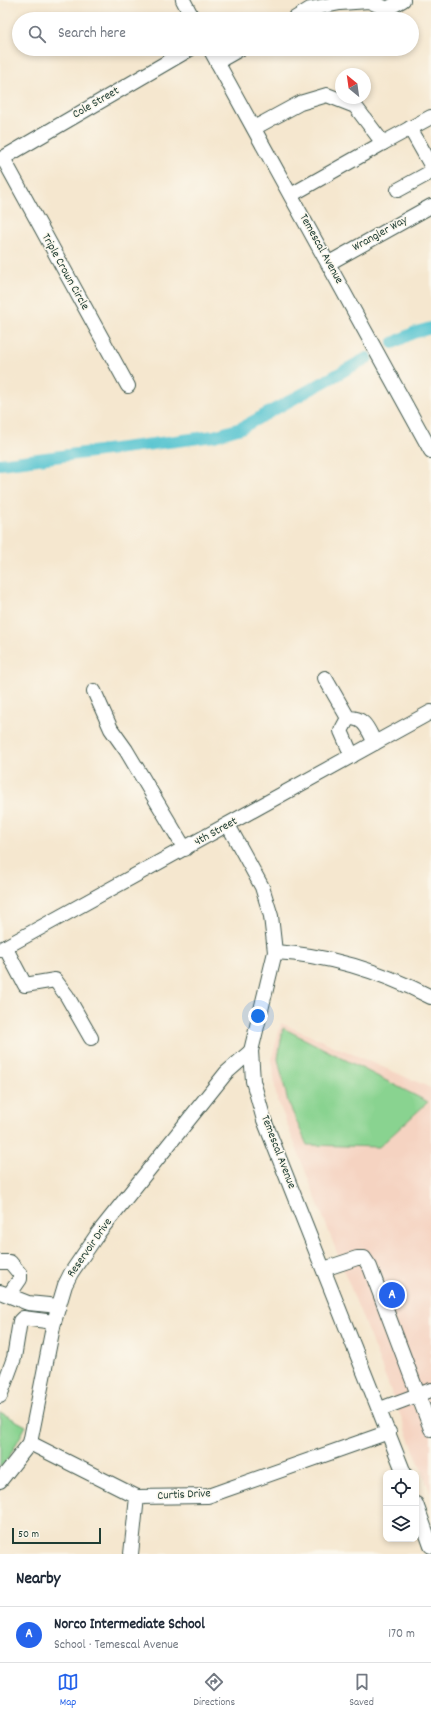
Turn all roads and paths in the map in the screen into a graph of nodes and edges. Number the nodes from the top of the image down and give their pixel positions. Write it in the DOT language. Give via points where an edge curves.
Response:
graph roads {
  1 [pos="183,0"];
  2 [pos="403,0"];
  3 [pos="189,12"];
  4 [pos="305,12"];
  5 [pos="178,56"];
  6 [pos="214,56"];
  7 [pos="228,56"];
  8 [pos="217,62"];
  9 [pos="431,117"];
  10 [pos="254,128"];
  11 [pos="410,128"];
  12 [pos="383,143"];
  13 [pos="3,158"];
  14 [pos="431,165"];
  15 [pos="431,172"];
  16 [pos="398,190"];
  17 [pos="291,195"];
  18 [pos="431,206"];
  19 [pos="329,263"];
  20 [pos="128,386"];
  21 [pos="431,451"];
  22 [pos="325,678"];
  23 [pos="94,691"];
  24 [pos="431,712"];
  25 [pos="348,718"];
  26 [pos="375,743"];
  27 [pos="352,756"];
  28 [pos="228,825"];
  29 [pos="185,849"];
  30 [pos="3,949"];
  31 [pos="275,952"];
  32 [pos="429,992"];
  33 [pos="91,1038"];
  34 [pos="251,1051"];
  35 [pos="0,1262"];
  36 [pos="324,1269"];
  37 [pos="5,1294"];
  38 [pos="59,1306"];
  39 [pos="54,1322"];
  40 [pos="424,1392"];
  41 [pos="0,1396"];
  42 [pos="380,1409"];
  43 [pos="431,1429"];
  44 [pos="389,1432"];
  45 [pos="30,1443"];
  46 [pos="403,1470"];
  47 [pos="0,1481"];
  48 [pos="137,1497"];
  49 [pos="417,1506"];
  50 [pos="428,1530"];
  51 [pos="431,1546"];
  52 [pos="131,1554"];
  1 -- 3 [label="street"];
  2 -- 4 [label="street" via="387,9 368,1 340,3"];
  5 -- 13 [label="street, Cole Street"];
  6 -- 8 [label="street, Temescal Avenue"];
  7 -- 8 [label="street"];
  8 -- 10 [label="street, Temescal Avenue"];
  9 -- 11 [label="street"];
  10 -- 12 [label="street" via="300,103 327,95 355,106"];
  10 -- 17 [label="street, Temescal Avenue"];
  11 -- 12 [label="street"];
  11 -- 14 [label="street"];
  12 -- 17 [label="street"];
  13 -- 20 [label="street, Triple Crown Circle"];
  15 -- 16 [label="street"];
  17 -- 19 [label="street, Temescal Avenue"];
  18 -- 19 [label="street, Wrangler Way"];
  19 -- 21 [label="street, Temescal Avenue"];
  22 -- 25 [label="street"];
  23 -- 29 [label="street" via="111,729"];
  24 -- 26 [label="street, 4th Street"];
  25 -- 26 [label="street" via="357,718 364,722"];
  25 -- 27 [label="street" via="341,732"];
  26 -- 27 [label="street, 4th Street"];
  27 -- 28 [label="street, 4th Street"];
  28 -- 29 [label="street, 4th Street"];
  28 -- 31 [label="street, Temescal Avenue" via="262,888 271,916"];
  29 -- 30 [label="street, 4th Street"];
  30 -- 33 [label="street" via="25,985 55,980"];
  31 -- 32 [label="street" via="302,953 337,960"];
  31 -- 34 [label="street, Temescal Avenue"];
  34 -- 36 [label="street, Temescal Avenue" via="253,1081 264,1120"];
  34 -- 38 [label="street, Reservoir Drive" via="226,1073 99,1232 64,1285"];
  35 -- 37 [label="street" via="10,1262 20,1274 20,1279"];
  36 -- 40 [label="street" via="364,1258"];
  36 -- 42 [label="street, Temescal Avenue"];
  37 -- 38 [label="street" via="28,1303"];
  38 -- 39 [label="street, Reservoir Drive"];
  39 -- 41 [label="street" via="23,1318 20,1321 14,1358"];
  39 -- 45 [label="street, Reservoir Drive"];
  40 -- 42 [label="street"];
  40 -- 43 [label="street"];
  42 -- 44 [label="street, Temescal Avenue"];
  44 -- 46 [label="street, Temescal Avenue"];
  44 -- 48 [label="street, Curtis Drive" via="208,1496"];
  45 -- 47 [label="street, Reservoir Drive"];
  45 -- 48 [label="street, Curtis Drive"];
  48 -- 52 [label="street"];
  49 -- 50 [label="street"];
  50 -- 51 [label="street"];
}
